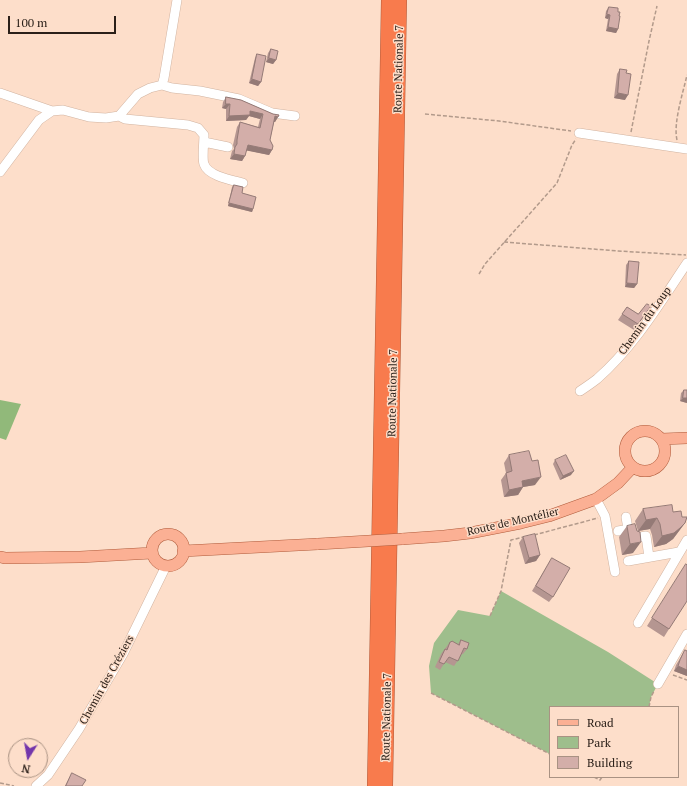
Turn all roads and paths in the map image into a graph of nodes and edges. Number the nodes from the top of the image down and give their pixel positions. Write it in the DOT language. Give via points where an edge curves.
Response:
graph roads {
  1 [pos="177,0"];
  2 [pos="388,0"];
  3 [pos="400,0"];
  4 [pos="657,6"];
  5 [pos="687,75"];
  6 [pos="162,85"];
  7 [pos="0,92"];
  8 [pos="52,111"];
  9 [pos="425,114"];
  10 [pos="119,116"];
  11 [pos="295,116"];
  12 [pos="579,133"];
  13 [pos="629,140"];
  14 [pos="204,142"];
  15 [pos="228,147"];
  16 [pos="683,148"];
  17 [pos="0,172"];
  18 [pos="243,183"];
  19 [pos="504,242"];
  20 [pos="687,255"];
  21 [pos="687,263"];
  22 [pos="479,274"];
  23 [pos="580,391"];
  24 [pos="687,438"];
  25 [pos="662,439"];
  26 [pos="633,467"];
  27 [pos="596,499"];
  28 [pos="605,516"];
  29 [pos="626,517"];
  30 [pos="628,529"];
  31 [pos="618,531"];
  32 [pos="534,535"];
  33 [pos="527,537"];
  34 [pos="687,540"];
  35 [pos="183,551"];
  36 [pos="679,552"];
  37 [pos="152,553"];
  38 [pos="0,557"];
  39 [pos="649,558"];
  40 [pos="628,561"];
  41 [pos="166,566"];
  42 [pos="615,572"];
  43 [pos="490,616"];
  44 [pos="638,623"];
  45 [pos="687,634"];
  46 [pos="665,672"];
  47 [pos="687,680"];
  48 [pos="658,684"];
  49 [pos="431,693"];
  50 [pos="649,706"];
  51 [pos="549,753"];
  52 [pos="0,783"];
  53 [pos="14,786"];
  54 [pos="36,786"];
  55 [pos="374,786"];
  56 [pos="386,786"];
  1 -- 6 [label="street"];
  2 -- 55 [label="highway, Route Nationale 7"];
  3 -- 56 [label="highway, Route Nationale 7"];
  4 -- 13 [label="path"];
  5 -- 16 [label="path" via="676,132"];
  6 -- 10 [label="street" via="138,94"];
  6 -- 11 [label="street" via="239,99 272,113"];
  7 -- 8 [label="street"];
  8 -- 10 [label="street" via="63,110 89,117"];
  8 -- 17 [label="street" via="39,120"];
  9 -- 12 [label="path" via="499,121"];
  10 -- 14 [label="street" via="198,128 204,135"];
  12 -- 13 [label="street"];
  12 -- 19 [label="path" via="557,183"];
  13 -- 16 [label="street"];
  14 -- 15 [label="street"];
  14 -- 18 [label="street" via="203,163 208,171"];
  19 -- 20 [label="path"];
  19 -- 22 [label="path"];
  21 -- 23 [label="street, Chemin du Loup" via="626,349 596,380"];
  24 -- 25 [label="main road"];
  25 -- 26 [label="main road" via="666,449 665,456 658,467 646,471"];
  25 -- 26 [label="main road" via="648,431 635,433 630,437 625,449 628,462"];
  26 -- 27 [label="main road, Route de Montélier" via="618,483"];
  27 -- 28 [label="street"];
  27 -- 35 [label="main road, Route de Montélier, bridge" via="549,516 444,536"];
  28 -- 32 [label="path"];
  28 -- 42 [label="street"];
  29 -- 30 [label="street"];
  30 -- 31 [label="street"];
  30 -- 39 [label="street" via="632,530 634,538 646,536"];
  33 -- 43 [label="path" via="511,540 501,591"];
  34 -- 36 [label="street"];
  35 -- 37 [label="main road" via="177,537 167,535 157,539"];
  35 -- 41 [label="main road" via="176,564"];
  36 -- 39 [label="street"];
  36 -- 44 [label="street"];
  37 -- 38 [label="main road" via="80,557"];
  37 -- 41 [label="main road" via="157,562"];
  39 -- 40 [label="street"];
  41 -- 54 [label="street, Chemin des Créziers" via="123,654 80,729 48,775"];
  45 -- 46 [label="street"];
  46 -- 47 [label="path"];
  46 -- 48 [label="street"];
  48 -- 50 [label="path"];
  49 -- 51 [label="path"];
  52 -- 53 [label="path"];
}
